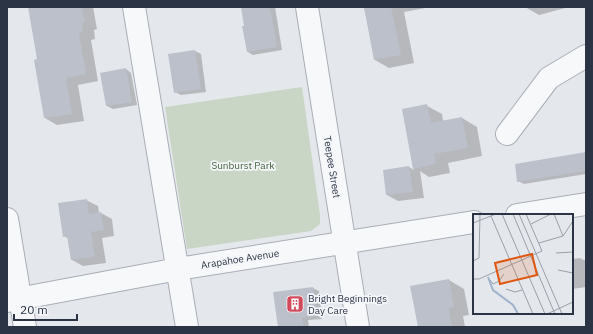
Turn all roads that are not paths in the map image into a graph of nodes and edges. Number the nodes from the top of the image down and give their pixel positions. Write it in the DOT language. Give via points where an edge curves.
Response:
graph roads {
  1 [pos="134,7"];
  2 [pos="307,7"];
  3 [pos="586,56"];
  4 [pos="507,134"];
  5 [pos="586,204"];
  6 [pos="523,214"];
  7 [pos="7,219"];
  8 [pos="473,222"];
  9 [pos="344,242"];
  10 [pos="178,269"];
  11 [pos="14,300"];
  12 [pos="25,327"];
  13 [pos="187,327"];
  14 [pos="358,327"];
  1 -- 10 [label="street"];
  2 -- 9 [label="street, Teepee Street"];
  3 -- 4 [label="street" via="550,78"];
  5 -- 6 [label="street"];
  7 -- 11 [label="street"];
  8 -- 9 [label="street, Arapahoe Avenue"];
  9 -- 10 [label="street, Arapahoe Avenue"];
  9 -- 14 [label="street, Teepee Street"];
  10 -- 11 [label="street, Arapahoe Avenue"];
  10 -- 13 [label="street"];
  11 -- 12 [label="street"];
}
